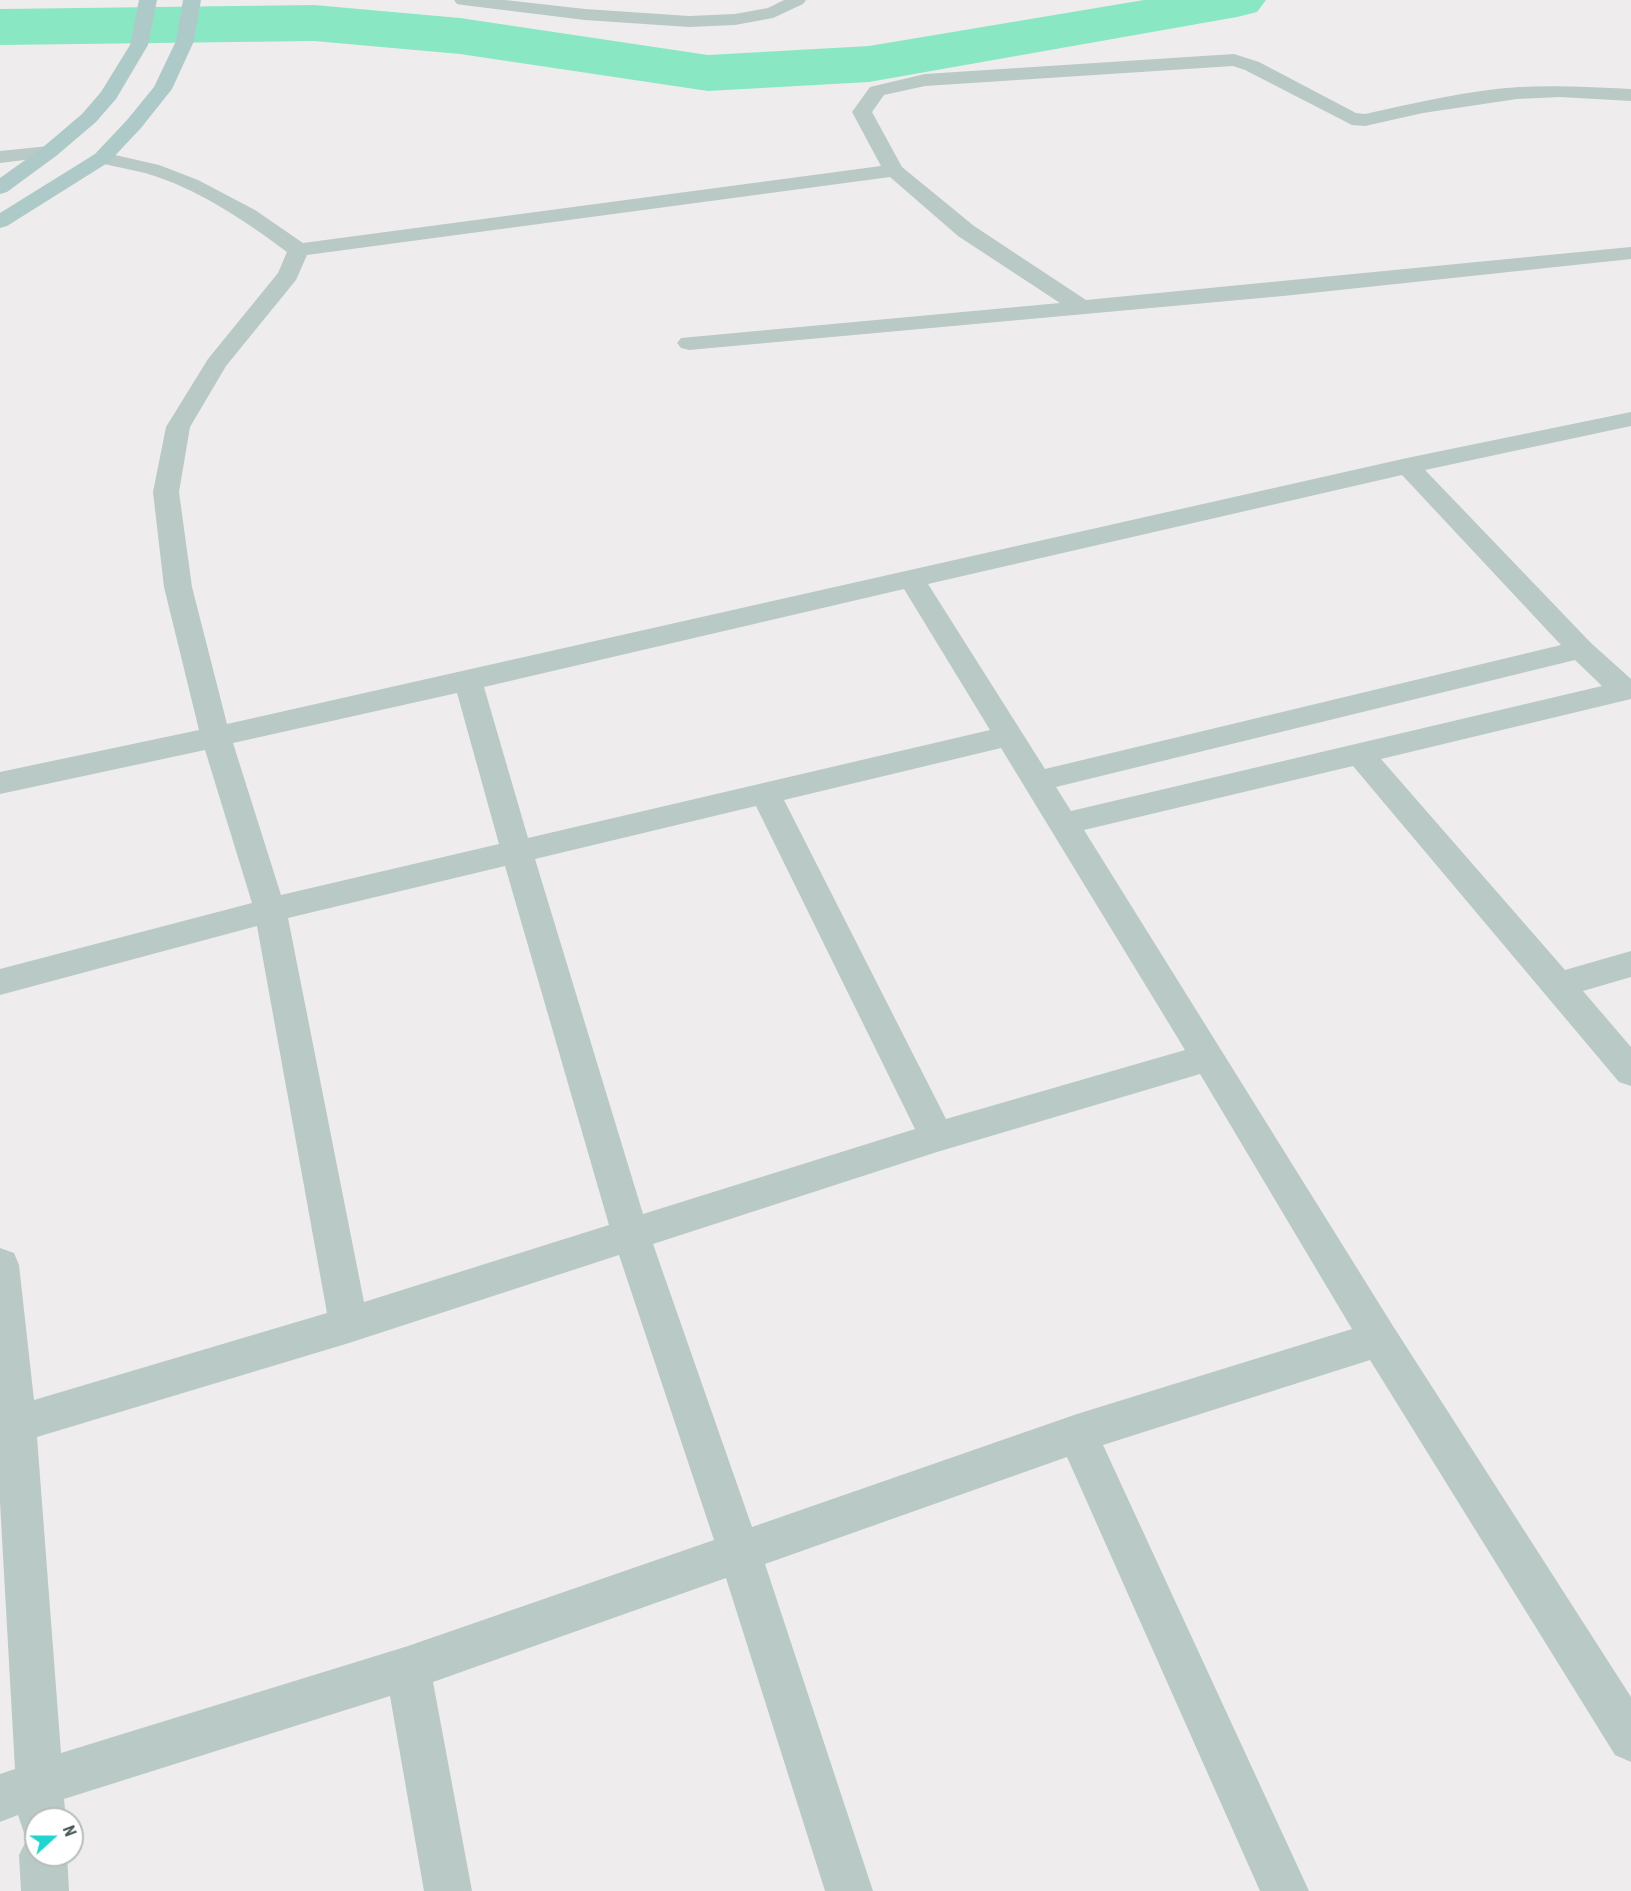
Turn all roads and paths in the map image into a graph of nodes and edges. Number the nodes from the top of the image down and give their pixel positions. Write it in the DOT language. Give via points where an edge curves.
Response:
graph roads {
  1 [pos="148,0"];
  2 [pos="192,0"];
  3 [pos="463,0"];
  4 [pos="796,0"];
  5 [pos="1631,95"];
  6 [pos="50,152"];
  7 [pos="0,157"];
  8 [pos="102,158"];
  9 [pos="894,170"];
  10 [pos="0,188"];
  11 [pos="0,222"];
  12 [pos="299,250"];
  13 [pos="1631,254"];
  14 [pos="1083,308"];
  15 [pos="689,343"];
  16 [pos="1630,420"];
  17 [pos="1407,465"];
  18 [pos="912,580"];
  19 [pos="1581,649"];
  20 [pos="468,680"];
  21 [pos="1628,690"];
  22 [pos="1008,736"];
  23 [pos="216,738"];
  24 [pos="1360,754"];
  25 [pos="1038,781"];
  26 [pos="0,783"];
  27 [pos="765,793"];
  28 [pos="1064,824"];
  29 [pos="517,853"];
  30 [pos="270,910"];
  31 [pos="1631,964"];
  32 [pos="0,981"];
  33 [pos="1558,985"];
  34 [pos="1208,1057"];
  35 [pos="1631,1072"];
  36 [pos="937,1137"];
  37 [pos="631,1236"];
  38 [pos="0,1265"];
  39 [pos="349,1325"];
  40 [pos="1379,1339"];
  41 [pos="8,1427"];
  42 [pos="1077,1434"];
  43 [pos="739,1551"];
  44 [pos="408,1668"];
  45 [pos="1631,1739"];
  46 [pos="0,1798"];
  47 [pos="42,1801"];
  48 [pos="44,1867"];
  49 [pos="45,1891"];
  50 [pos="448,1891"];
  51 [pos="849,1891"];
  52 [pos="1285,1891"];
  1 -- 6 [label="main road" via="139,45 109,95"];
  2 -- 8 [label="main road" via="185,41 163,89"];
  3 -- 4 [label="street" via="679,22 762,15"];
  5 -- 9 [label="street" via="1518,93 1365,120 1352,119 1234,60 925,80 877,91 862,112"];
  6 -- 7 [label="street"];
  6 -- 10 [label="main road"];
  8 -- 11 [label="main road"];
  8 -- 12 [label="street" via="153,170 206,192 261,222"];
  9 -- 12 [label="street"];
  9 -- 14 [label="street" via="966,231"];
  12 -- 23 [label="street" via="288,275 216,364 178,427 166,492 178,586"];
  13 -- 14 [label="street"];
  14 -- 15 [label="street"];
  16 -- 17 [label="street"];
  17 -- 18 [label="street"];
  17 -- 19 [label="street"];
  18 -- 20 [label="street"];
  18 -- 22 [label="street"];
  19 -- 21 [label="street"];
  19 -- 25 [label="street"];
  20 -- 23 [label="street"];
  20 -- 29 [label="street"];
  21 -- 24 [label="street"];
  22 -- 25 [label="street"];
  22 -- 27 [label="street"];
  23 -- 26 [label="street"];
  23 -- 30 [label="street"];
  24 -- 28 [label="street"];
  24 -- 33 [label="street"];
  25 -- 28 [label="street"];
  27 -- 29 [label="street"];
  27 -- 36 [label="street"];
  28 -- 34 [label="street"];
  29 -- 30 [label="street"];
  29 -- 37 [label="street"];
  30 -- 32 [label="street"];
  30 -- 39 [label="street"];
  31 -- 33 [label="street"];
  33 -- 35 [label="street"];
  34 -- 36 [label="street"];
  34 -- 40 [label="street"];
  36 -- 37 [label="street"];
  37 -- 39 [label="street"];
  37 -- 43 [label="street"];
  38 -- 41 [label="street"];
  39 -- 41 [label="street"];
  40 -- 42 [label="street"];
  40 -- 45 [label="street"];
  41 -- 47 [label="street"];
  42 -- 43 [label="street"];
  42 -- 52 [label="street"];
  43 -- 44 [label="street"];
  43 -- 51 [label="street"];
  44 -- 47 [label="street"];
  44 -- 50 [label="street"];
  46 -- 47 [label="street"];
  48 -- 49 [label="street"];
}
